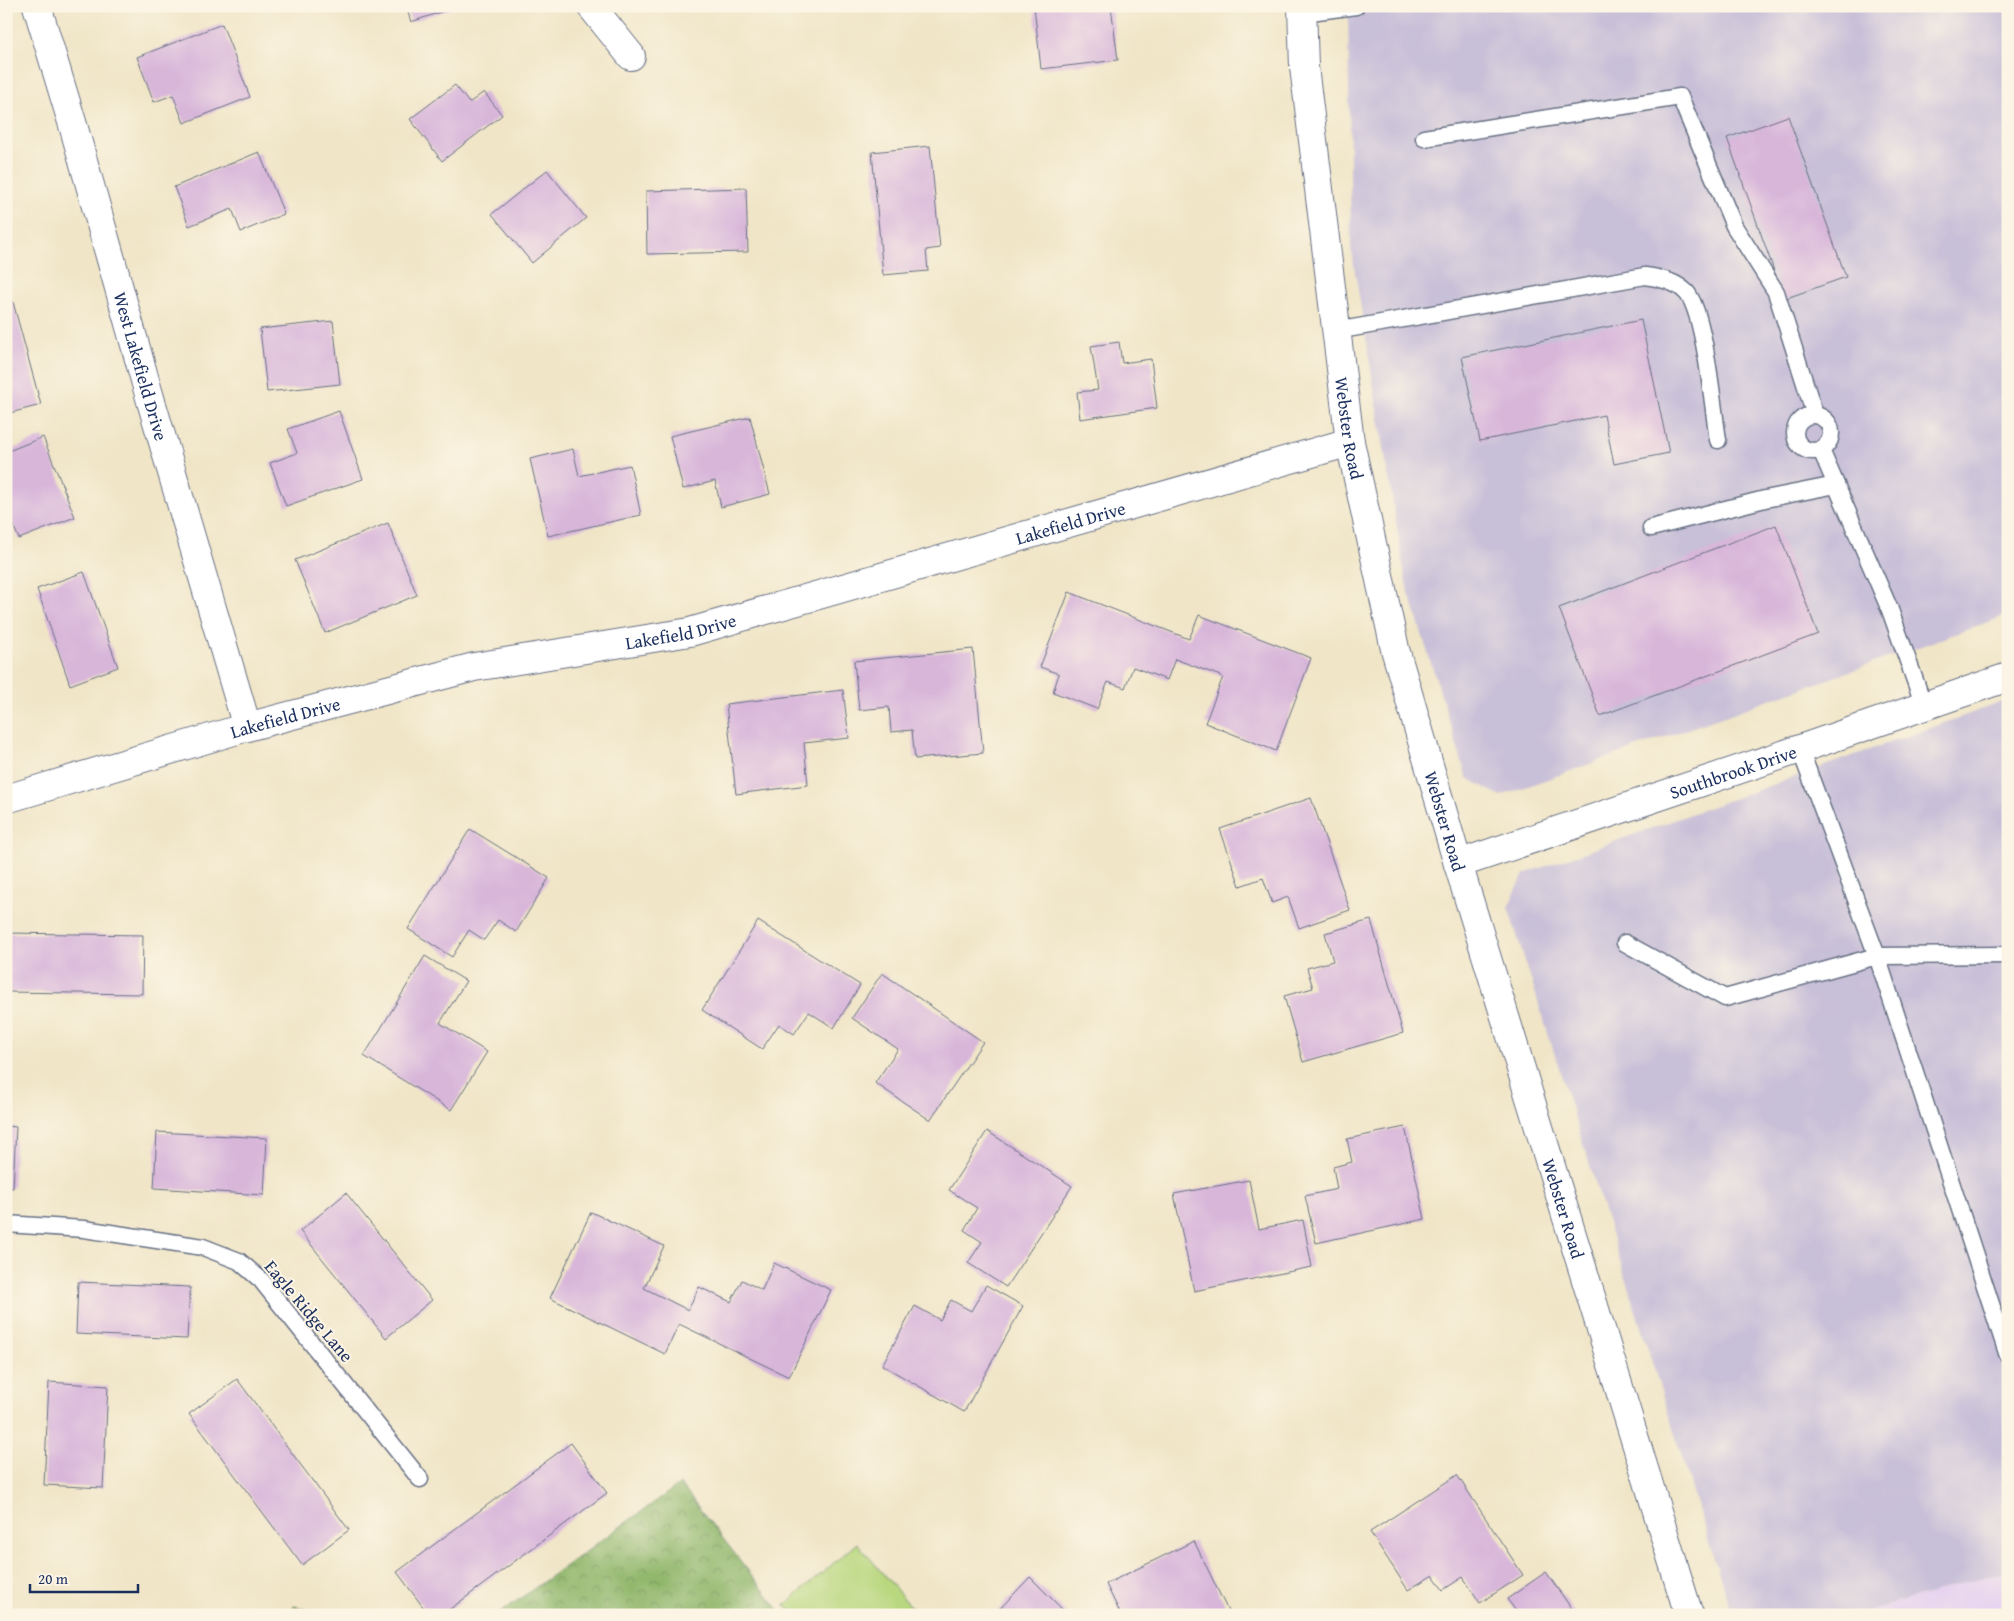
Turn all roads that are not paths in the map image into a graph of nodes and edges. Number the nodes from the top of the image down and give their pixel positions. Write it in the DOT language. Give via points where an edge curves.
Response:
graph roads {
  1 [pos="37,6"];
  2 [pos="591,6"];
  3 [pos="1356,6"];
  4 [pos="1302,9"];
  5 [pos="630,56"];
  6 [pos="1424,138"];
  7 [pos="1336,331"];
  8 [pos="1815,415"];
  9 [pos="1718,440"];
  10 [pos="1350,442"];
  11 [pos="1821,450"];
  12 [pos="1836,485"];
  13 [pos="1651,528"];
  14 [pos="2008,677"];
  15 [pos="1924,706"];
  16 [pos="247,726"];
  17 [pos="1800,749"];
  18 [pos="6,799"];
  19 [pos="1458,864"];
  20 [pos="1625,943"];
  21 [pos="2008,955"];
  22 [pos="1877,956"];
  23 [pos="6,1224"];
  24 [pos="2008,1356"];
  25 [pos="420,1479"];
  26 [pos="1689,1615"];
  1 -- 16 [label="street, West Lakefield Drive"];
  2 -- 5 [label="street"];
  3 -- 4 [label="lane"];
  4 -- 7 [label="street, Webster Road" via="1304,67"];
  6 -- 8 [label="lane" via="1680,97 1734,226 1776,292"];
  7 -- 9 [label="lane" via="1645,276 1666,280 1687,293 1700,319"];
  7 -- 10 [label="street, Webster Road"];
  8 -- 11 [label="lane" via="1825,420 1831,430 1829,442"];
  8 -- 11 [label="lane" via="1808,415 1799,422 1796,440 1803,449"];
  10 -- 16 [label="street, Lakefield Drive" via="690,632 474,668"];
  10 -- 19 [label="street, Webster Road" via="1395,649"];
  11 -- 12 [label="lane"];
  12 -- 13 [label="lane" via="1765,498"];
  12 -- 15 [label="lane" via="1890,610"];
  14 -- 15 [label="street, Southbrook Drive"];
  15 -- 17 [label="street, Southbrook Drive"];
  16 -- 18 [label="street, Lakefield Drive"];
  17 -- 19 [label="street, Southbrook Drive"];
  17 -- 22 [label="lane"];
  19 -- 26 [label="street, Webster Road"];
  20 -- 22 [label="lane" via="1725,998"];
  21 -- 22 [label="lane"];
  22 -- 24 [label="lane"];
  23 -- 25 [label="lane, Eagle Ridge Lane" via="84,1229 203,1247 238,1261 261,1280"];
}
